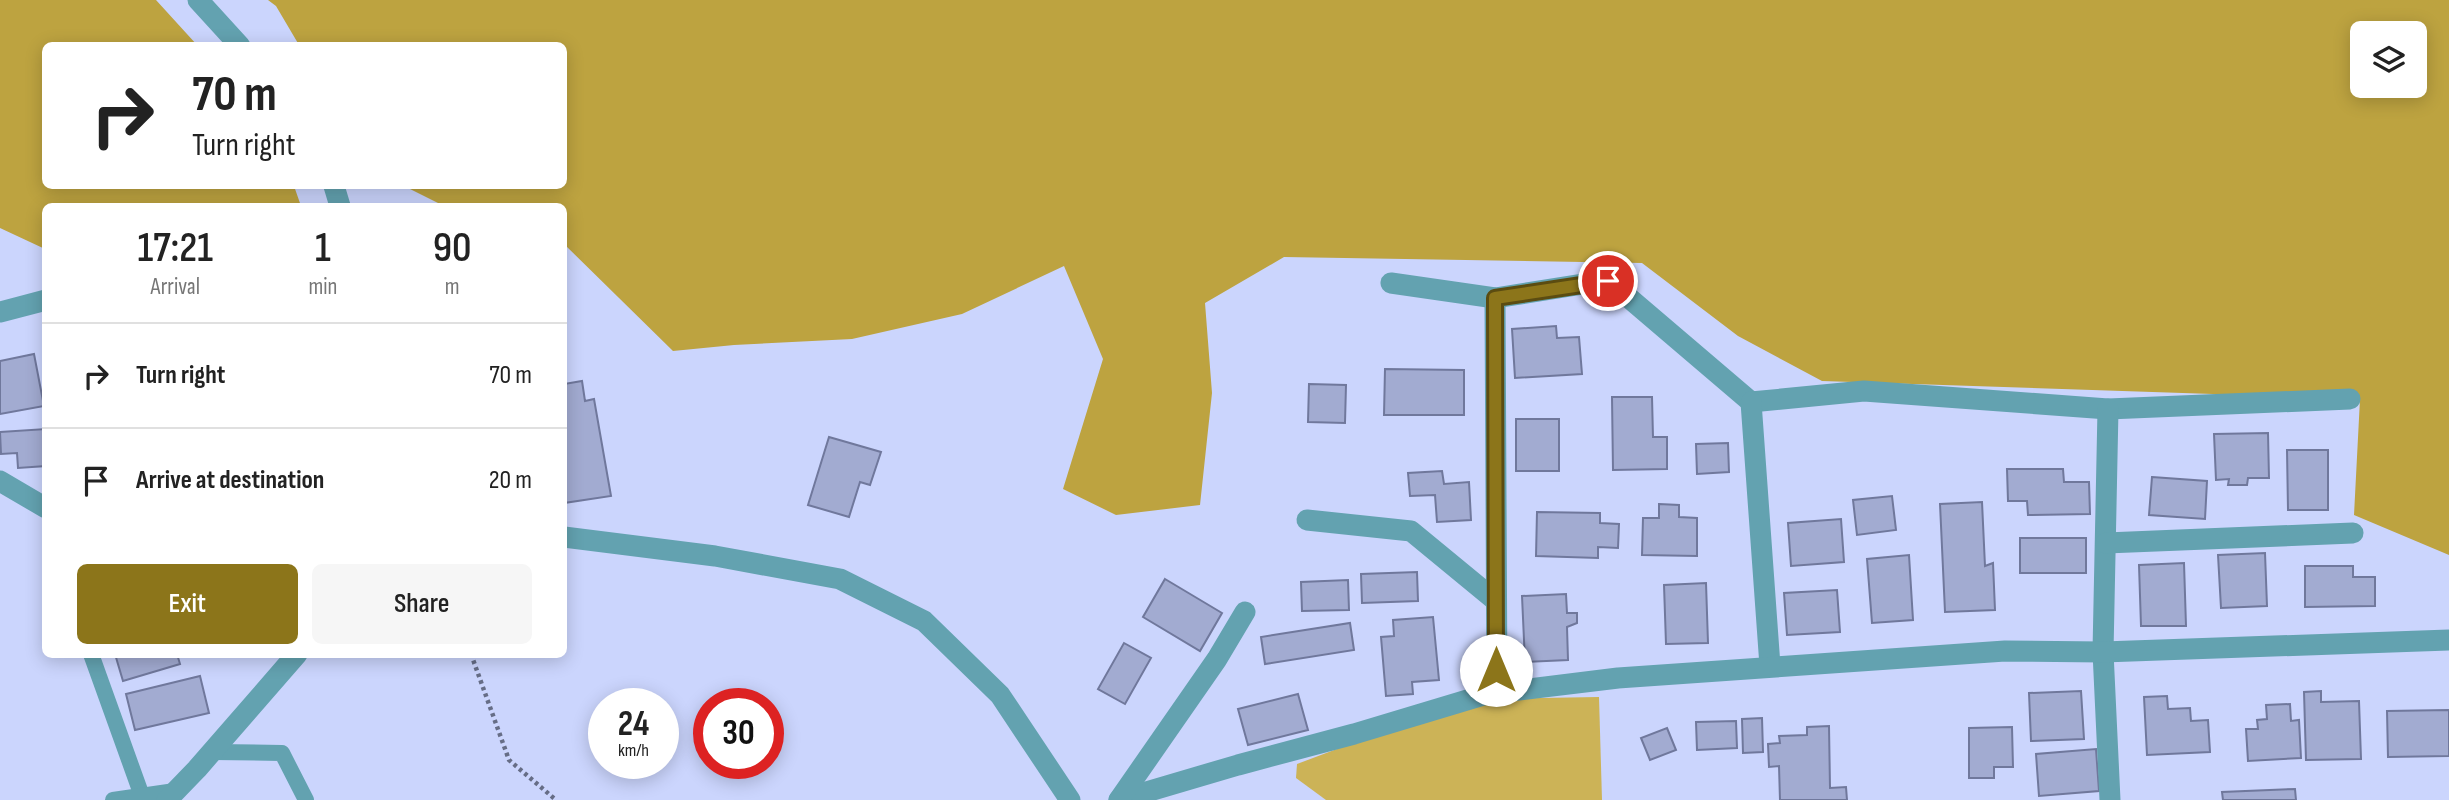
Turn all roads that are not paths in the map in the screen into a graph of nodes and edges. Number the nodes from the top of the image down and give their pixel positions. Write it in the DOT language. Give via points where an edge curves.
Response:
graph roads {
  1 [pos="198,0"];
  2 [pos="236,42"];
  3 [pos="1391,283"];
  4 [pos="1495,298"];
  5 [pos="42,301"];
  6 [pos="0,312"];
  7 [pos="2350,399"];
  8 [pos="1751,402"];
  9 [pos="2108,409"];
  10 [pos="0,481"];
  11 [pos="42,506"];
  12 [pos="1307,520"];
  13 [pos="2353,533"];
  14 [pos="567,537"];
  15 [pos="2106,543"];
  16 [pos="1496,601"];
  17 [pos="1245,612"];
  18 [pos="2449,640"];
  19 [pos="2103,652"];
  20 [pos="92,658"];
  21 [pos="294,658"];
  22 [pos="1770,666"];
  23 [pos="1497,693"];
  24 [pos="213,752"];
  25 [pos="142,796"];
  26 [pos="171,796"];
  27 [pos="113,800"];
  28 [pos="306,800"];
  29 [pos="1070,800"];
  30 [pos="1119,800"];
  31 [pos="2110,800"];
  1 -- 2 [label="street"];
  3 -- 4 [label="street"];
  4 -- 8 [label="street" via="1608,281"];
  4 -- 16 [label="street"];
  5 -- 6 [label="street"];
  7 -- 9 [label="street"];
  8 -- 9 [label="street" via="1864,391"];
  8 -- 22 [label="street"];
  9 -- 15 [label="street"];
  10 -- 11 [label="street"];
  12 -- 16 [label="street" via="1411,531"];
  13 -- 15 [label="street"];
  14 -- 29 [label="street" via="715,556 840,579 924,621 1000,695"];
  15 -- 19 [label="street"];
  16 -- 23 [label="street"];
  17 -- 30 [label="street"];
  18 -- 19 [label="street"];
  19 -- 22 [label="street" via="2005,651"];
  19 -- 31 [label="street"];
  20 -- 25 [label="lane"];
  21 -- 24 [label="street"];
  22 -- 23 [label="street"];
  23 -- 30 [label="street"];
  24 -- 26 [label="street"];
  24 -- 28 [label="lane" via="282,753"];
  25 -- 26 [label="lane"];
  25 -- 27 [label="lane"];
}
